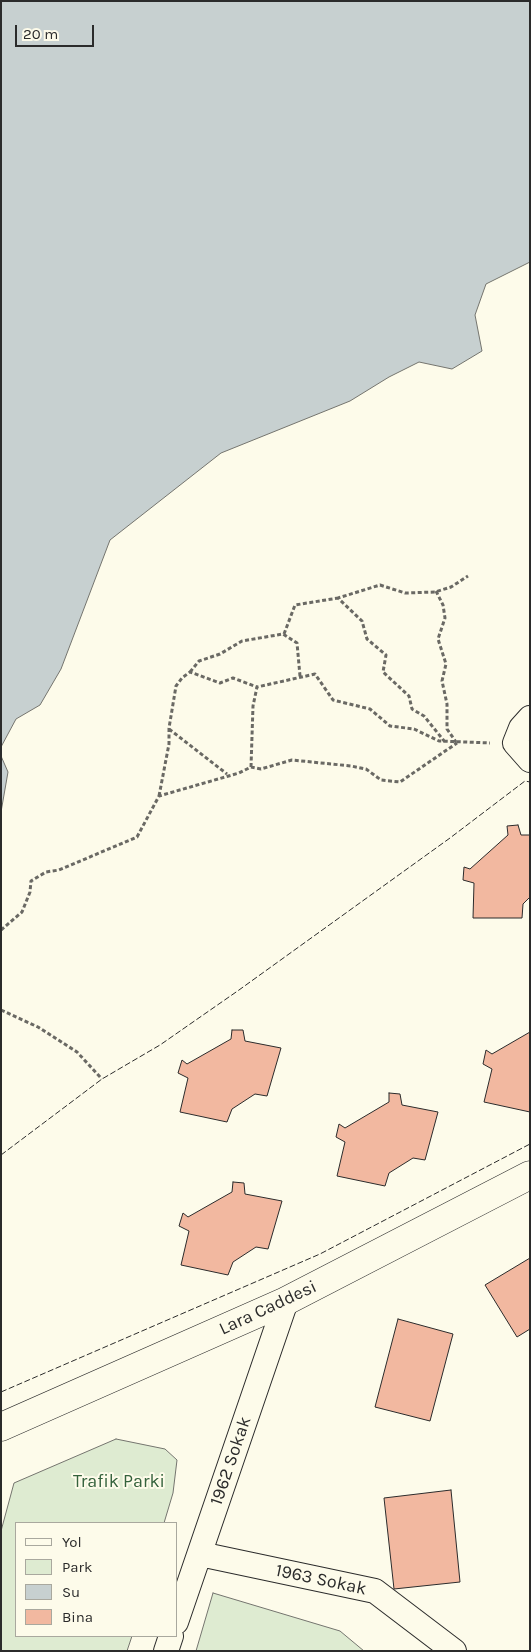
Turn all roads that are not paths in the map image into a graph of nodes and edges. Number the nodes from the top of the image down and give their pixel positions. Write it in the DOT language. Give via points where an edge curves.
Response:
graph roads {
  1 [pos="530,718"];
  2 [pos="522,752"];
  3 [pos="530,1175"];
  4 [pos="286,1301"];
  5 [pos="1,1428"];
  6 [pos="200,1554"];
  7 [pos="178,1616"];
  8 [pos="171,1637"];
  9 [pos="166,1651"];
  10 [pos="454,1651"];
  1 -- 2 [label="street" via="521,728"];
  3 -- 4 [label="street, Lara Caddesi"];
  4 -- 5 [label="street, Lara Caddesi"];
  4 -- 6 [label="street, 1962 Sokak"];
  6 -- 7 [label="street, 1962 Sokak"];
  6 -- 10 [label="street, 1963 Sokak" via="375,1591"];
  8 -- 9 [label="street"];
}
